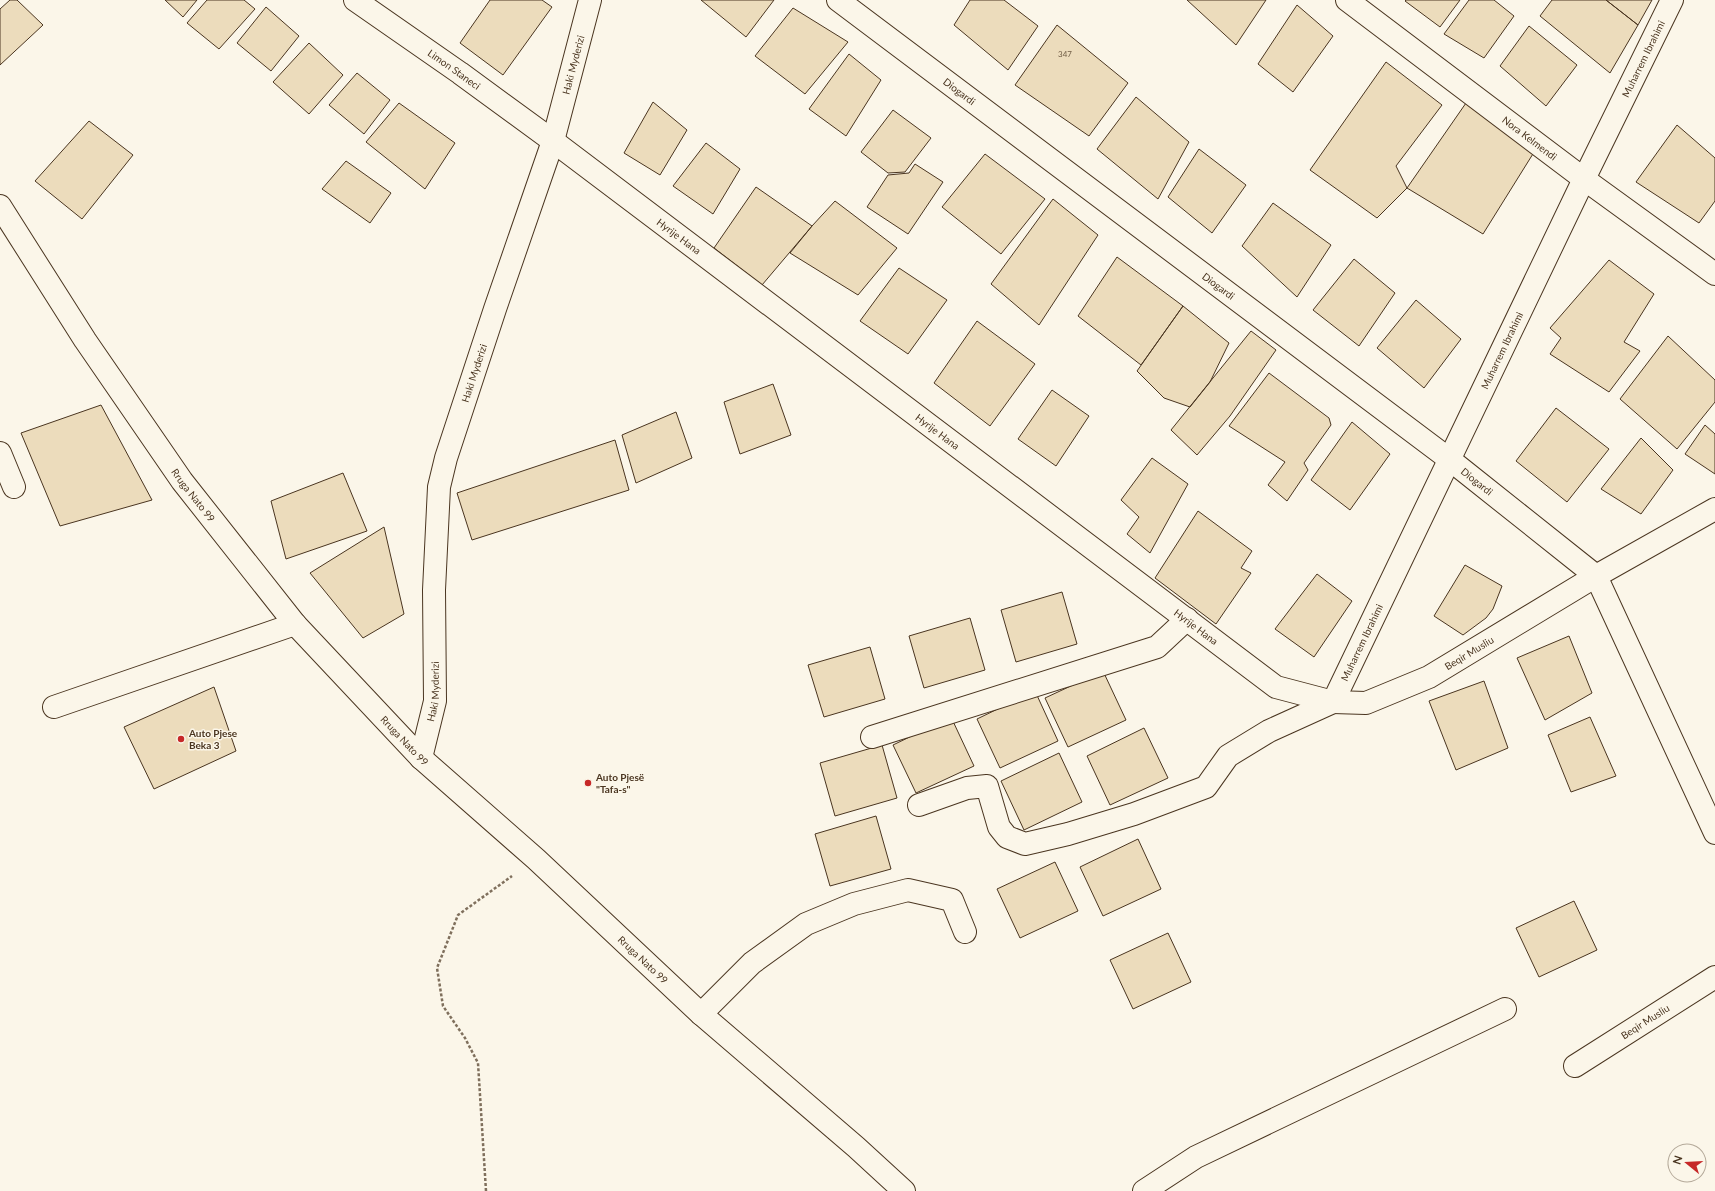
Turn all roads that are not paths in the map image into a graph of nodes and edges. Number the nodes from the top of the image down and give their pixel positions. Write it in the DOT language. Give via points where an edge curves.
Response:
graph roads {
  1 [pos="355,0"];
  2 [pos="590,0"];
  3 [pos="838,0"];
  4 [pos="1347,0"];
  5 [pos="1672,0"];
  6 [pos="553,141"];
  7 [pos="1584,179"];
  8 [pos="0,206"];
  9 [pos="1715,274"];
  10 [pos="0,453"];
  11 [pos="1449,459"];
  12 [pos="14,487"];
  13 [pos="1715,508"];
  14 [pos="1596,576"];
  15 [pos="1187,619"];
  16 [pos="296,624"];
  17 [pos="1333,702"];
  18 [pos="54,707"];
  19 [pos="872,737"];
  20 [pos="421,758"];
  21 [pos="918,805"];
  22 [pos="1715,833"];
  23 [pos="965,932"];
  24 [pos="1715,976"];
  25 [pos="1505,1009"];
  26 [pos="701,1014"];
  27 [pos="1576,1066"];
  28 [pos="904,1191"];
  29 [pos="1144,1191"];
  1 -- 6 [label="street, Limon Staneci"];
  2 -- 6 [label="street, Haki Myderizi"];
  3 -- 11 [label="street, Diogardi"];
  4 -- 7 [label="street, Nora Kelmendi"];
  5 -- 7 [label="street, Muharrem Ibrahimi"];
  6 -- 15 [label="street, Hyrije Hana"];
  6 -- 20 [label="street, Haki Myderizi" via="495,309 446,458 439,487 434,590 435,701"];
  7 -- 9 [label="street, Nora Kelmendi"];
  7 -- 11 [label="street, Muharrem Ibrahimi"];
  8 -- 16 [label="street, Rruga Nato 99" via="85,340 182,481"];
  10 -- 12 [label="street"];
  11 -- 14 [label="street, Diogardi"];
  11 -- 17 [label="street, Muharrem Ibrahimi"];
  13 -- 14 [label="street, Beqir Musliu"];
  14 -- 17 [label="street, Beqir Musliu" via="1430,677 1366,703"];
  14 -- 22 [label="street"];
  15 -- 17 [label="street, Hyrije Hana" via="1276,687"];
  15 -- 19 [label="street" via="1157,647"];
  16 -- 18 [label="street"];
  16 -- 20 [label="street, Rruga Nato 99"];
  17 -- 21 [label="street" via="1269,731 1228,756 1206,787 1134,814 1068,834 1025,844 1007,837 999,827 986,786 967,788"];
  20 -- 26 [label="street, Rruga Nato 99" via="536,859"];
  23 -- 26 [label="street" via="952,900 908,890 854,904 806,924 752,962"];
  24 -- 27 [label="street, Beqir Musliu"];
  25 -- 29 [label="street" via="1196,1157"];
  26 -- 28 [label="street, Rruga Nato 99"];
}
